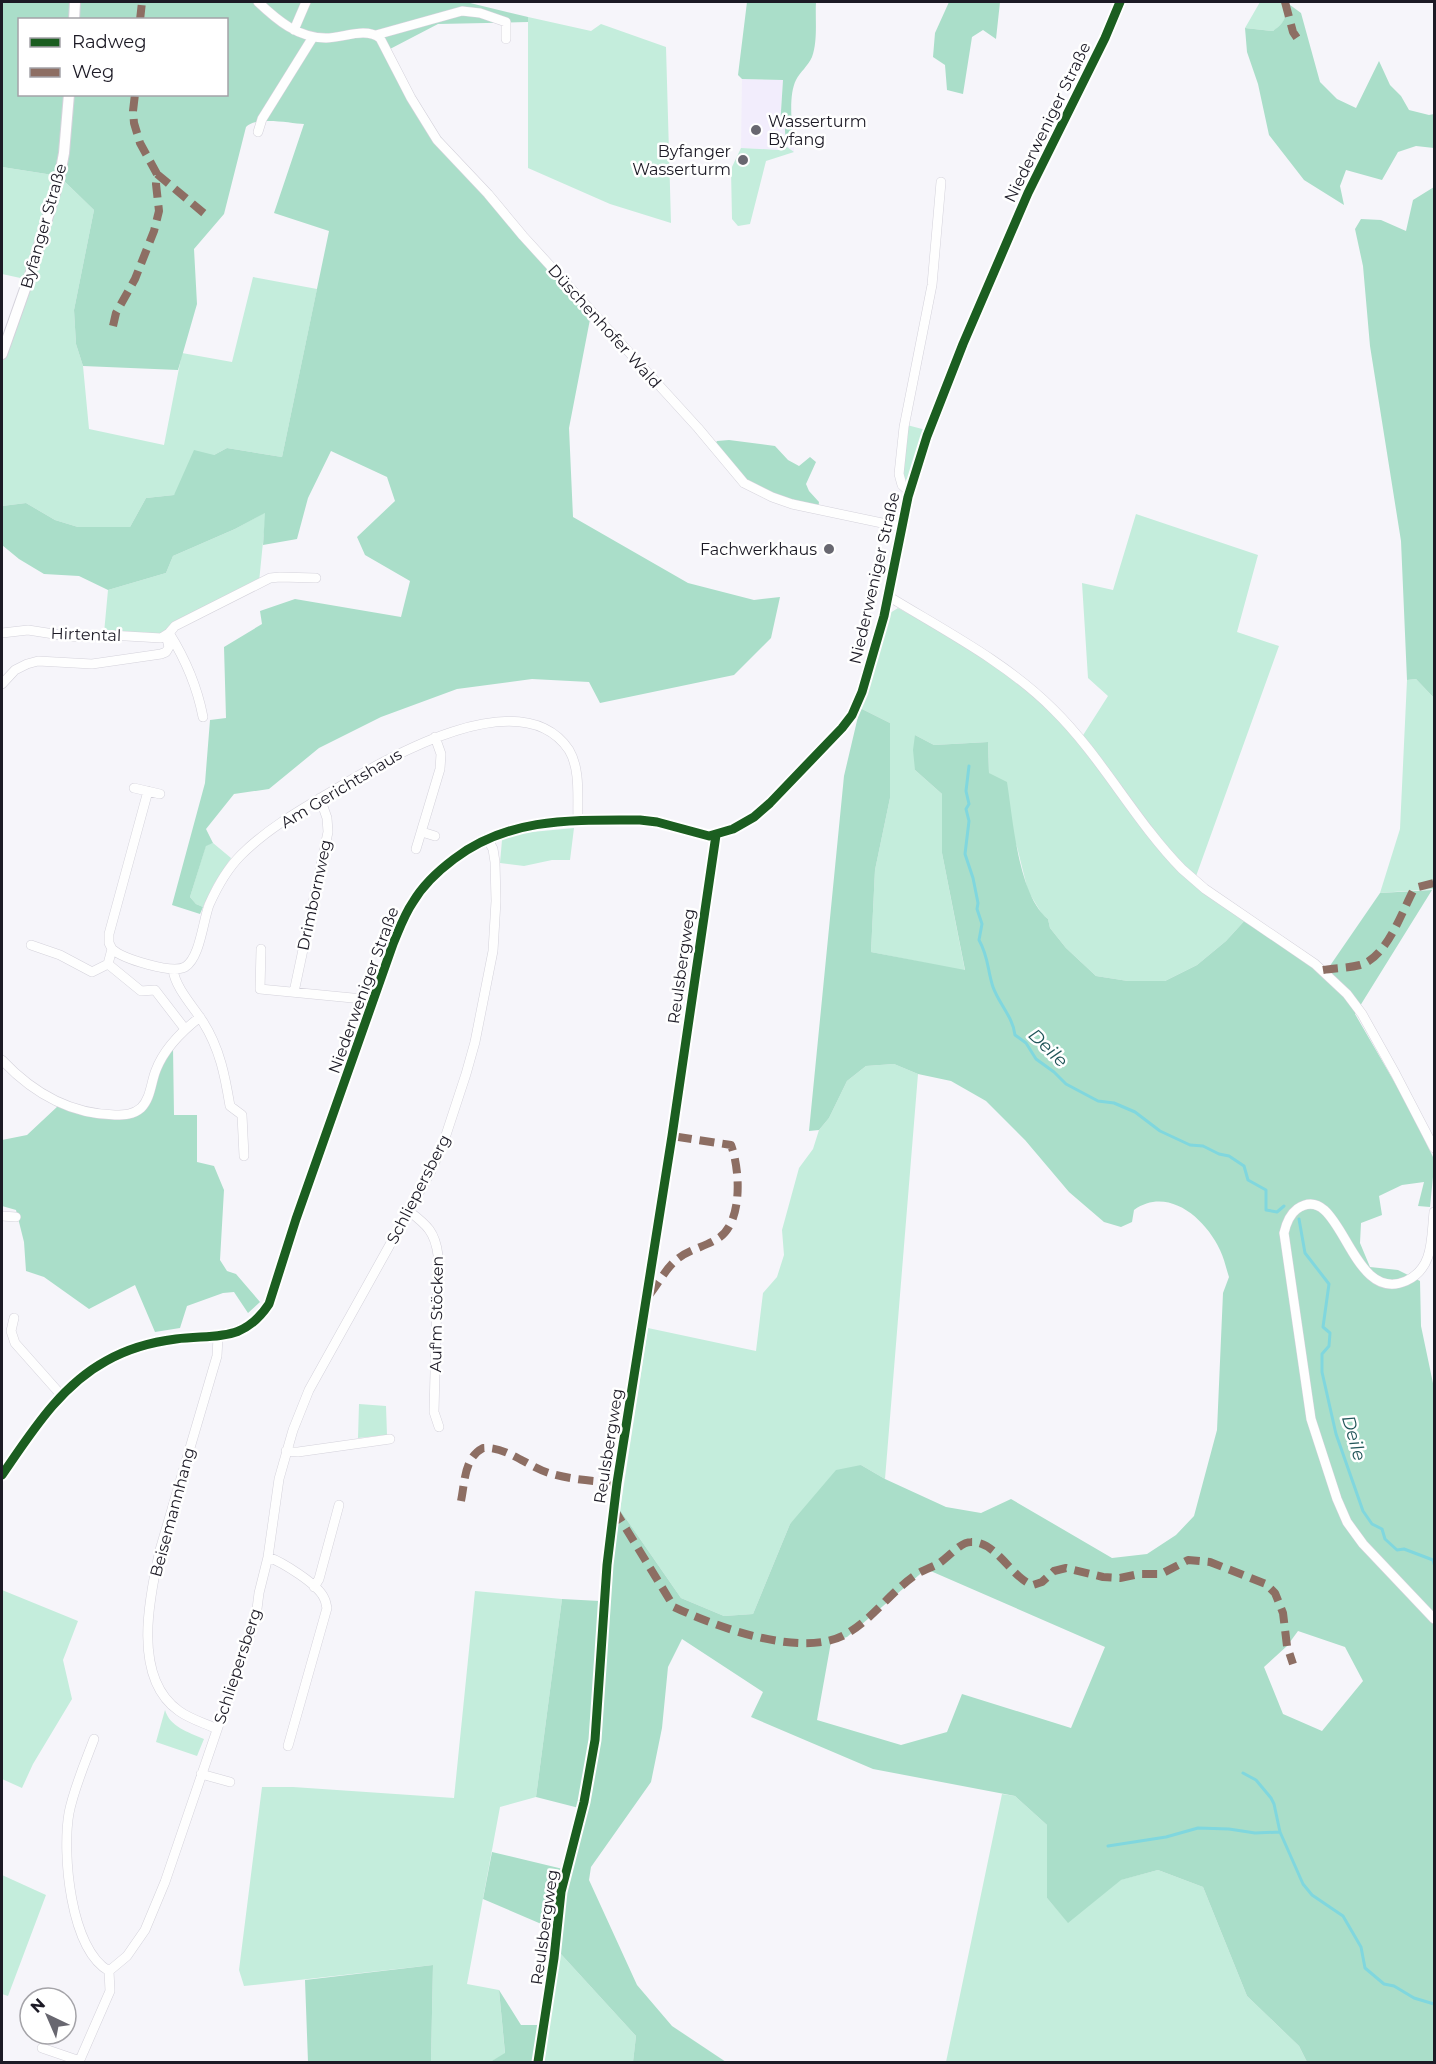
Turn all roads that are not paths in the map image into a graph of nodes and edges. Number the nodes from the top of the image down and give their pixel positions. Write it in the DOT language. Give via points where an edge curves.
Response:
graph roads {
  1 [pos="75,2"];
  2 [pos="258,2"];
  3 [pos="306,2"];
  4 [pos="1120,2"];
  5 [pos="74,18"];
  6 [pos="294,30"];
  7 [pos="376,35"];
  8 [pos="313,37"];
  9 [pos="506,39"];
  10 [pos="69,96"];
  11 [pos="258,132"];
  12 [pos="941,182"];
  13 [pos="2,354"];
  14 [pos="909,492"];
  15 [pos="901,528"];
  16 [pos="316,578"];
  17 [pos="888,596"];
  18 [pos="2,633"];
  19 [pos="167,634"];
  20 [pos="2,684"];
  21 [pos="203,717"];
  22 [pos="435,737"];
  23 [pos="134,788"];
  24 [pos="148,791"];
  25 [pos="160,794"];
  26 [pos="320,798"];
  27 [pos="578,822"];
  28 [pos="422,832"];
  29 [pos="716,835"];
  30 [pos="435,836"];
  31 [pos="487,838"];
  32 [pos="416,849"];
  33 [pos="31,945"];
  34 [pos="112,949"];
  35 [pos="261,950"];
  36 [pos="108,964"];
  37 [pos="173,970"];
  38 [pos="294,992"];
  39 [pos="374,1002"];
  40 [pos="200,1017"];
  41 [pos="185,1029"];
  42 [pos="2,1060"];
  43 [pos="1434,1149"];
  44 [pos="244,1156"];
  45 [pos="410,1212"];
  46 [pos="1434,1212"];
  47 [pos="2,1216"];
  48 [pos="16,1217"];
  49 [pos="14,1318"];
  50 [pos="218,1337"];
  51 [pos="62,1396"];
  52 [pos="439,1427"];
  53 [pos="390,1439"];
  54 [pos="286,1451"];
  55 [pos="2,1475"];
  56 [pos="339,1504"];
  57 [pos="268,1557"];
  58 [pos="314,1587"];
  59 [pos="1434,1618"];
  60 [pos="217,1729"];
  61 [pos="94,1739"];
  62 [pos="288,1746"];
  63 [pos="201,1774"];
  64 [pos="230,1782"];
  65 [pos="109,1971"];
  66 [pos="42,2048"];
  67 [pos="80,2062"];
  68 [pos="538,2062"];
  1 -- 5 [label="street"];
  2 -- 6 [label="street"];
  3 -- 6 [label="street"];
  4 -- 14 [label="street, Niederweniger Straße" via="982,297"];
  6 -- 8 [label="street"];
  7 -- 8 [label="street"];
  7 -- 9 [label="street" via="462,11 506,22"];
  7 -- 15 [label="street, Düschenhofer Wald" via="386,46 437,140 744,483 792,504"];
  8 -- 11 [label="street" via="262,119"];
  10 -- 13 [label="street, Byfanger Straße" via="58,180"];
  12 -- 14 [label="street, Niederweniger Straße" via="932,285 899,474"];
  14 -- 15 [label="street, Niederweniger Straße"];
  15 -- 17 [label="street, Niederweniger Straße"];
  16 -- 19 [label="street" via="270,578 175,626"];
  17 -- 29 [label="street, Niederweniger Straße" via="862,693 847,722 762,810"];
  17 -- 43 [label="street" via="985,655 1038,694 1063,719 1182,868 1205,889 1315,964 1342,989 1370,1028"];
  18 -- 19 [label="street, Hirtental" via="17,630 74,637 109,634 160,638"];
  19 -- 20 [label="street" via="169,646 161,654 92,664 38,661 15,670"];
  19 -- 21 [label="street" via="186,660"];
  22 -- 26 [label="street, Am Gerichtshaus"];
  22 -- 27 [label="street, Am Gerichtshaus" via="493,723 524,724 551,732 573,759"];
  22 -- 28 [label="street" via="441,764"];
  23 -- 24 [label="street"];
  24 -- 25 [label="street"];
  24 -- 34 [label="street" via="109,934"];
  26 -- 37 [label="street, Am Gerichtshaus" via="275,827 232,865 210,903 190,963"];
  26 -- 38 [label="street, Drimbornweg" via="328,832"];
  27 -- 29 [label="street, Niederweniger Straße" via="650,821"];
  27 -- 31 [label="street, Niederweniger Straße" via="522,826"];
  28 -- 30 [label="street"];
  28 -- 32 [label="street"];
  29 -- 68 [label="street, Reulsbergweg" via="617,1484 607,1565 595,1740 561,1892"];
  31 -- 39 [label="street, Niederweniger Straße" via="438,872 412,903 393,944"];
  31 -- 45 [label="street, Schliepersberg" via="495,861 493,951 475,1042 444,1141"];
  33 -- 36 [label="street" via="92,972"];
  34 -- 36 [label="street"];
  34 -- 37 [label="street" via="124,957"];
  35 -- 38 [label="street, Niederweniger Straße" via="260,989"];
  36 -- 41 [label="street" via="141,991 155,990"];
  37 -- 40 [label="street"];
  38 -- 39 [label="street, Niederweniger Straße"];
  39 -- 50 [label="street, Niederweniger Straße" via="269,1304 250,1326"];
  40 -- 41 [label="street"];
  40 -- 44 [label="street" via="222,1063 230,1106 242,1115"];
  41 -- 42 [label="street" via="160,1061 147,1100 134,1113 125,1115 93,1113 62,1105"];
  45 -- 52 [label="street, Auf'm Stöcken" via="436,1240 434,1412"];
  45 -- 54 [label="street, Schliepersberg" via="309,1390"];
  46 -- 59 [label="street" via="1426,1263 1410,1279 1395,1284 1380,1282 1367,1273 1320,1207 1310,1204 1295,1211 1284,1233 1311,1419 1337,1499 1363,1544"];
  47 -- 48 [label="street"];
  49 -- 51 [label="street" via="11,1331 15,1343"];
  50 -- 51 [label="street, Niederweniger Straße" via="177,1339 132,1349 84,1374"];
  50 -- 60 [label="street, Beisemannhang" via="217,1356 155,1570 148,1644 152,1673 167,1700 190,1718"];
  51 -- 55 [label="street, Niederweniger Straße"];
  53 -- 54 [label="street"];
  54 -- 57 [label="street, Schliepersberg"];
  56 -- 58 [label="street"];
  57 -- 58 [label="street"];
  57 -- 60 [label="street, Schliepersberg" via="255,1617"];
  58 -- 62 [label="street" via="324,1597 327,1608"];
  60 -- 63 [label="street, Schliepersberg"];
  61 -- 65 [label="street" via="69,1813 66,1850 86,1947 95,1961"];
  63 -- 64 [label="street"];
  63 -- 65 [label="street, Schliepersberg" via="145,1930 127,1956"];
  65 -- 67 [label="street" via="110,1992"];
  66 -- 67 [label="street"];
}
